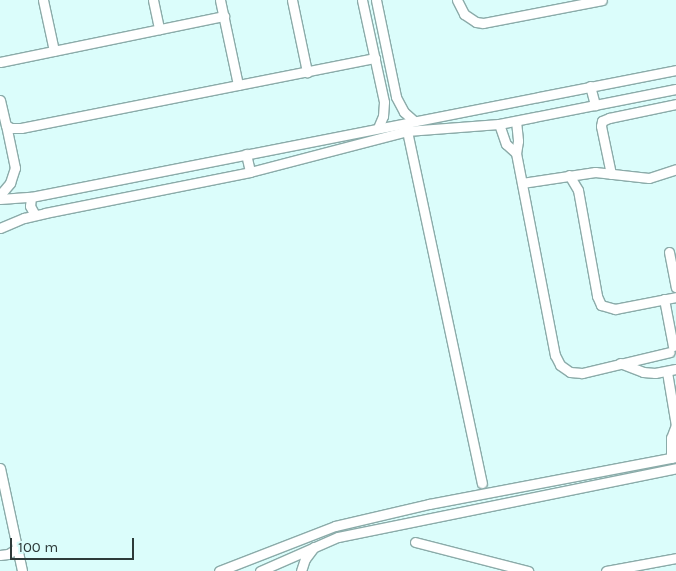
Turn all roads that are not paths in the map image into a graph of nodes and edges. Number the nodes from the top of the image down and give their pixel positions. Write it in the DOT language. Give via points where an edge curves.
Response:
graph roads {
  1 [pos="43,0"];
  2 [pos="153,0"];
  3 [pos="220,0"];
  4 [pos="292,0"];
  5 [pos="362,0"];
  6 [pos="376,0"];
  7 [pos="457,0"];
  8 [pos="602,0"];
  9 [pos="224,16"];
  10 [pos="159,29"];
  11 [pos="54,51"];
  12 [pos="375,58"];
  13 [pos="0,62"];
  14 [pos="676,70"];
  15 [pos="307,72"];
  16 [pos="238,85"];
  17 [pos="590,86"];
  18 [pos="676,89"];
  19 [pos="0,100"];
  20 [pos="397,100"];
  21 [pos="384,102"];
  22 [pos="676,104"];
  23 [pos="595,105"];
  24 [pos="516,120"];
  25 [pos="414,121"];
  26 [pos="499,124"];
  27 [pos="6,125"];
  28 [pos="378,128"];
  29 [pos="406,131"];
  30 [pos="516,153"];
  31 [pos="246,154"];
  32 [pos="676,169"];
  33 [pos="250,172"];
  34 [pos="581,173"];
  35 [pos="612,174"];
  36 [pos="569,175"];
  37 [pos="522,183"];
  38 [pos="578,190"];
  39 [pos="0,195"];
  40 [pos="31,197"];
  41 [pos="0,199"];
  42 [pos="35,215"];
  43 [pos="0,228"];
  44 [pos="669,252"];
  45 [pos="676,287"];
  46 [pos="676,297"];
  47 [pos="664,299"];
  48 [pos="674,352"];
  49 [pos="620,363"];
  50 [pos="671,371"];
  51 [pos="676,426"];
  52 [pos="673,457"];
  53 [pos="0,468"];
  54 [pos="676,468"];
  55 [pos="482,483"];
  56 [pos="491,492"];
  57 [pos="494,504"];
  58 [pos="415,542"];
  59 [pos="315,546"];
  60 [pos="16,549"];
  61 [pos="0,555"];
  62 [pos="676,558"];
  63 [pos="22,571"];
  64 [pos="219,571"];
  65 [pos="260,571"];
  66 [pos="301,571"];
  67 [pos="528,571"];
  68 [pos="606,571"];
  1 -- 11 [label="street"];
  2 -- 10 [label="street"];
  3 -- 9 [label="street"];
  4 -- 15 [label="street"];
  5 -- 12 [label="street"];
  6 -- 20 [label="street"];
  7 -- 8 [label="street" via="464,14 484,23"];
  9 -- 10 [label="street"];
  9 -- 16 [label="street"];
  10 -- 11 [label="street"];
  11 -- 13 [label="street"];
  12 -- 15 [label="street"];
  12 -- 21 [label="street"];
  14 -- 17 [label="street"];
  15 -- 16 [label="street"];
  16 -- 27 [label="street" via="16,129"];
  17 -- 23 [label="street"];
  17 -- 25 [label="street"];
  18 -- 23 [label="street"];
  19 -- 27 [label="street"];
  20 -- 21 [label="street" via="390,104"];
  20 -- 25 [label="street"];
  21 -- 28 [label="street"];
  22 -- 35 [label="street" via="604,120 601,126"];
  23 -- 24 [label="street"];
  24 -- 26 [label="street"];
  24 -- 30 [label="street"];
  25 -- 28 [label="street"];
  26 -- 29 [label="street"];
  26 -- 30 [label="street" via="506,144"];
  27 -- 39 [label="street" via="15,168 10,183"];
  28 -- 31 [label="street"];
  29 -- 33 [label="street"];
  29 -- 55 [label="street"];
  30 -- 37 [label="street"];
  31 -- 33 [label="street"];
  31 -- 40 [label="street"];
  32 -- 35 [label="street" via="649,178"];
  33 -- 42 [label="street"];
  34 -- 35 [label="street"];
  34 -- 36 [label="street"];
  34 -- 38 [label="street"];
  36 -- 37 [label="street"];
  36 -- 38 [label="street"];
  37 -- 49 [label="street" via="557,360 564,369 576,373"];
  38 -- 47 [label="street" via="601,305 615,309"];
  40 -- 41 [label="street"];
  40 -- 42 [label="street" via="30,206"];
  42 -- 43 [label="street"];
  44 -- 45 [label="street"];
  46 -- 47 [label="street"];
  47 -- 48 [label="street"];
  48 -- 49 [label="street"];
  49 -- 50 [label="street" via="643,372"];
  50 -- 51 [label="street"];
  51 -- 52 [label="street" via="671,438"];
  52 -- 56 [label="street"];
  53 -- 60 [label="street"];
  54 -- 57 [label="street"];
  56 -- 57 [label="street"];
  56 -- 64 [label="street" via="335,526"];
  57 -- 59 [label="street" via="338,537"];
  58 -- 67 [label="street"];
  59 -- 65 [label="street"];
  59 -- 66 [label="street"];
  60 -- 61 [label="street"];
  60 -- 63 [label="street"];
  62 -- 68 [label="street"];
}
